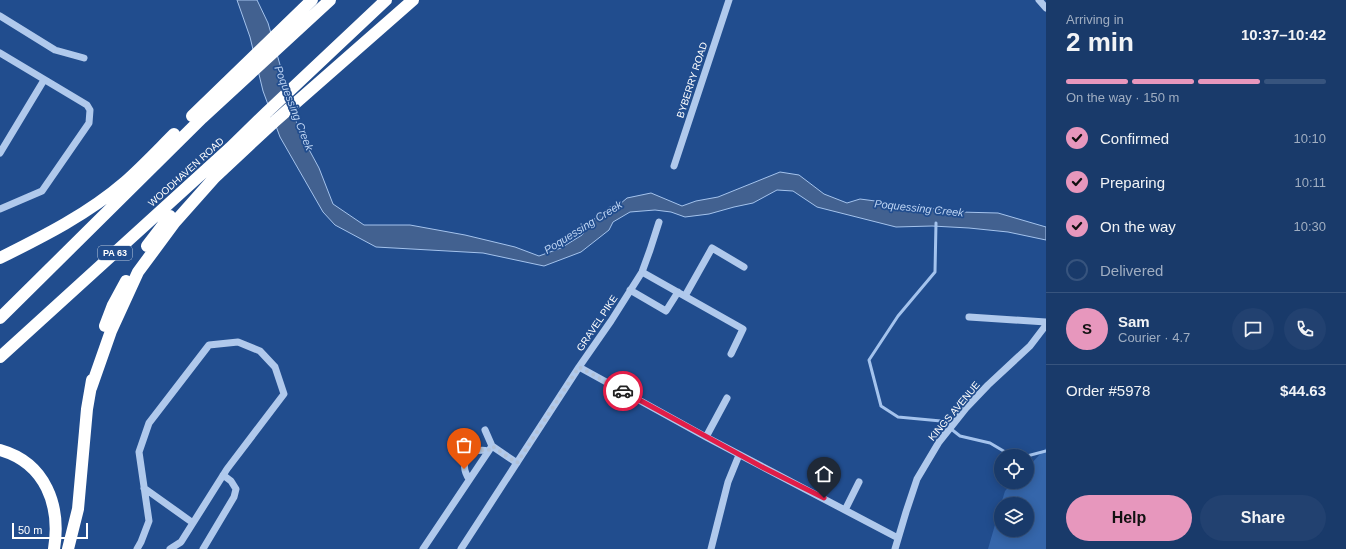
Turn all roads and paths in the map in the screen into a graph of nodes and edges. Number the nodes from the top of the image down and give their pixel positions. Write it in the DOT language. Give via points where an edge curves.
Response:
graph roads {
  1 [pos="312,0"];
  2 [pos="330,0"];
  3 [pos="386,0"];
  4 [pos="413,0"];
  5 [pos="729,0"];
  6 [pos="1039,0"];
  7 [pos="1046,8"];
  8 [pos="0,16"];
  9 [pos="277,40"];
  10 [pos="0,53"];
  11 [pos="84,58"];
  12 [pos="44,80"];
  13 [pos="202,118"];
  14 [pos="230,148"];
  15 [pos="0,153"];
  16 [pos="674,166"];
  17 [pos="0,208"];
  18 [pos="659,222"];
  19 [pos="0,258"];
  20 [pos="744,267"];
  21 [pos="642,272"];
  22 [pos="630,290"];
  23 [pos="678,292"];
  24 [pos="685,296"];
  25 [pos="969,317"];
  26 [pos="0,318"];
  27 [pos="1046,323"];
  28 [pos="731,354"];
  29 [pos="0,358"];
  30 [pos="579,367"];
  31 [pos="91,388"];
  32 [pos="727,398"];
  33 [pos="485,430"];
  34 [pos="706,437"];
  35 [pos="490,448"];
  36 [pos="0,450"];
  37 [pos="739,455"];
  38 [pos="517,463"];
  39 [pos="223,475"];
  40 [pos="469,479"];
  41 [pos="859,482"];
  42 [pos="144,488"];
  43 [pos="845,510"];
  44 [pos="192,525"];
  45 [pos="898,538"];
  46 [pos="464,548"];
  47 [pos="54,549"];
  48 [pos="68,549"];
  49 [pos="137,549"];
  50 [pos="170,549"];
  51 [pos="203,549"];
  52 [pos="423,549"];
  53 [pos="711,549"];
  54 [pos="895,549"];
  1 -- 9 [label="highway"];
  2 -- 9 [label="highway"];
  3 -- 14 [label="highway, WOODHAVEN ROAD / PA 63"];
  4 -- 31 [label="highway" via="297,101 215,177 175,222 138,272 111,331"];
  5 -- 16 [label="street, BYBERRY ROAD"];
  6 -- 7 [label="street"];
  8 -- 11 [label="street" via="55,50"];
  9 -- 13 [label="highway" via="251,72"];
  9 -- 19 [label="highway" via="252,58 125,182 52,232"];
  10 -- 12 [label="street"];
  12 -- 15 [label="street"];
  12 -- 17 [label="street" via="87,105 90,110 89,123 42,191"];
  13 -- 19 [label="highway" via="102,206 57,234 29,248"];
  13 -- 26 [label="highway"];
  14 -- 29 [label="highway, WOODHAVEN ROAD / PA 63"];
  14 -- 31 [label="highway" via="159,229 135,264 113,305 103,331"];
  18 -- 21 [label="street, GRAVEL PIKE"];
  20 -- 24 [label="street" via="712,248"];
  21 -- 22 [label="street, GRAVEL PIKE"];
  21 -- 23 [label="street"];
  22 -- 23 [label="street" via="666,311"];
  22 -- 30 [label="street, GRAVEL PIKE"];
  23 -- 24 [label="street"];
  24 -- 28 [label="street" via="743,329"];
  25 -- 27 [label="street"];
  27 -- 45 [label="street, KINGS AVENUE" via="1030,346 988,385 945,433 917,479"];
  30 -- 34 [label="street"];
  30 -- 38 [label="street, GRAVEL PIKE"];
  31 -- 48 [label="highway" via="85,423 78,509"];
  32 -- 34 [label="street"];
  33 -- 35 [label="street"];
  34 -- 37 [label="street"];
  35 -- 38 [label="street"];
  35 -- 40 [label="street"];
  35 -- 40 [label="street" via="471,453 467,458 464,469"];
  36 -- 47 [label="highway" via="29,465 46,485 52,499 55,518"];
  37 -- 43 [label="street"];
  37 -- 53 [label="street" via="728,482"];
  38 -- 46 [label="street, GRAVEL PIKE"];
  39 -- 42 [label="street" via="284,394 275,367 260,351 238,342 209,345 149,423 139,452"];
  39 -- 44 [label="street"];
  39 -- 51 [label="street" via="236,489 234,498"];
  40 -- 52 [label="street"];
  41 -- 43 [label="street"];
  42 -- 44 [label="street"];
  42 -- 49 [label="street" via="149,522"];
  43 -- 45 [label="street"];
  44 -- 50 [label="street" via="181,542"];
  45 -- 54 [label="street, KINGS AVENUE"];
}
